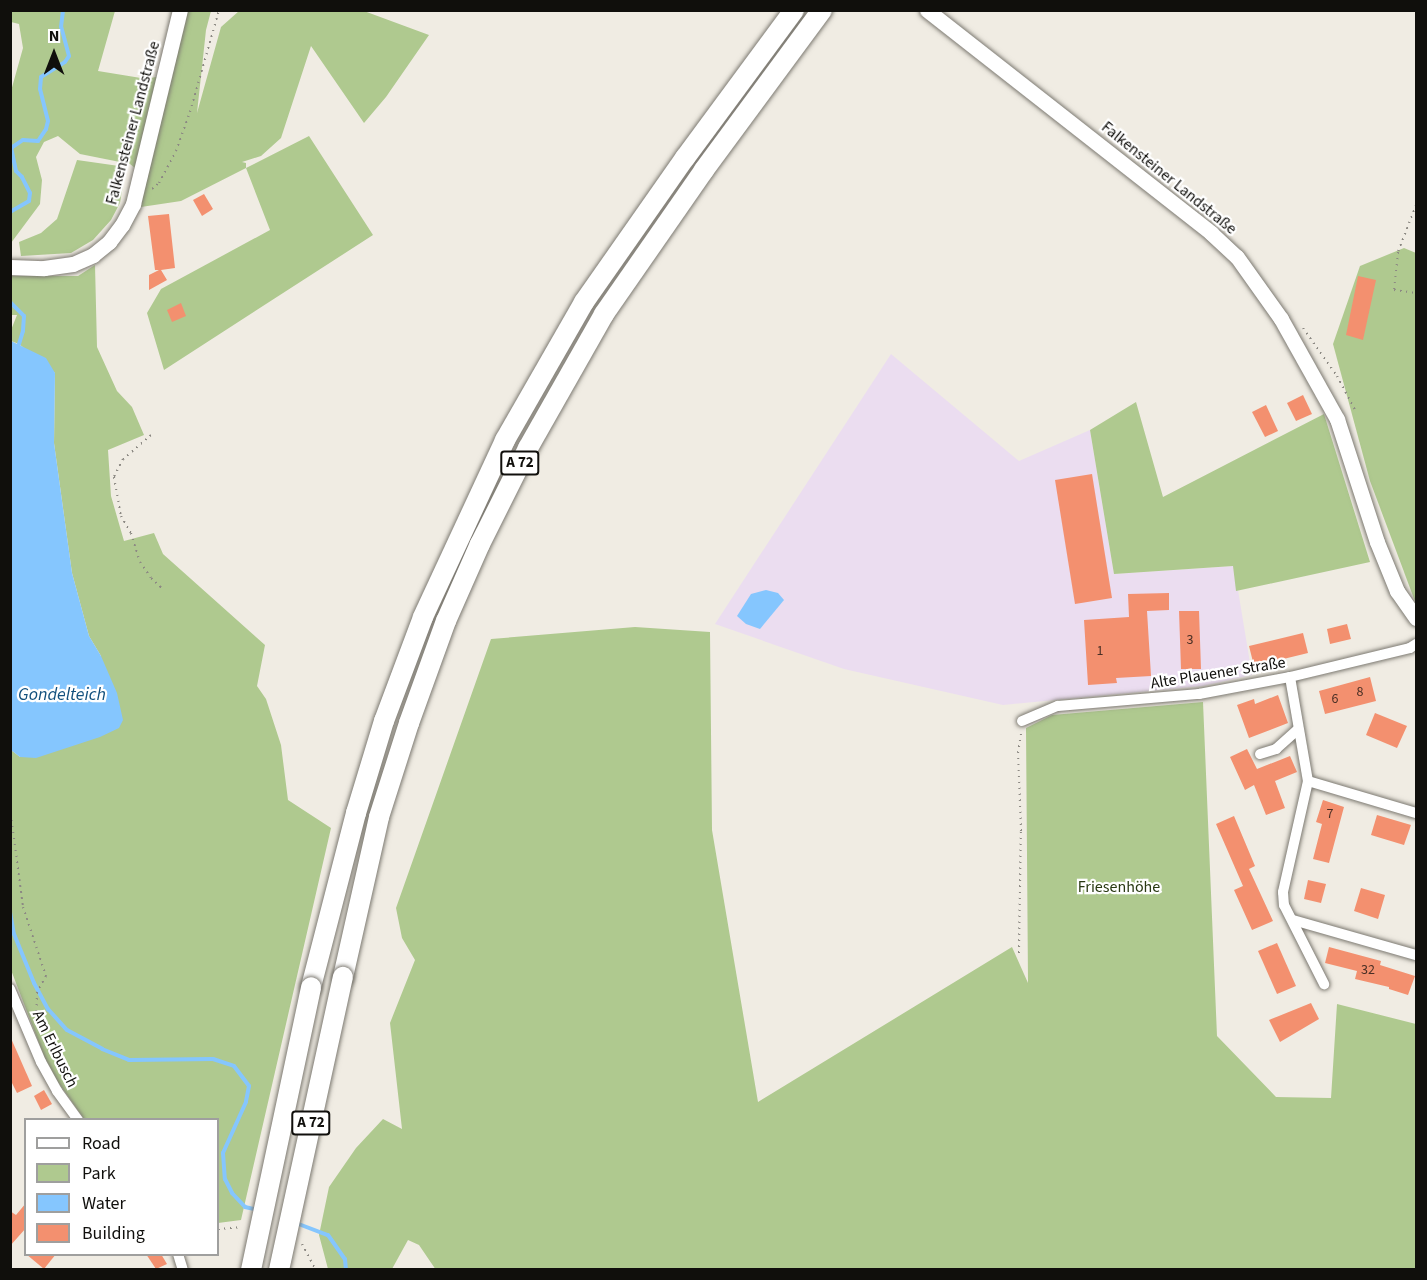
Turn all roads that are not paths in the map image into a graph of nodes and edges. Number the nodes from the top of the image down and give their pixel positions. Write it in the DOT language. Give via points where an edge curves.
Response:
graph roads {
  1 [pos="180,10"];
  2 [pos="794,10"];
  3 [pos="822,10"];
  4 [pos="927,10"];
  5 [pos="10,267"];
  6 [pos="1416,618"];
  7 [pos="1416,644"];
  8 [pos="1290,677"];
  9 [pos="1022,721"];
  10 [pos="1298,729"];
  11 [pos="1260,754"];
  12 [pos="1308,781"];
  13 [pos="1416,813"];
  14 [pos="1293,920"];
  15 [pos="1416,954"];
  16 [pos="1324,984"];
  17 [pos="10,989"];
  18 [pos="77,1118"];
  19 [pos="251,1269"];
  20 [pos="279,1269"];
  1 -- 5 [label="main road, Falkensteiner Landstraße" via="133,204 109,242 93,255 63,266"];
  2 -- 19 [label="highway, A 72, bridge" via="584,302 505,440 423,617 356,813 311,987"];
  3 -- 20 [label="highway, A 72, bridge" via="604,314 528,448 446,621 379,817"];
  4 -- 6 [label="main road, Falkensteiner Landstraße" via="1237,257 1281,319 1337,419 1377,542 1397,591"];
  7 -- 8 [label="street, Alte Plauener Straße"];
  8 -- 9 [label="street, Alte Plauener Straße" via="1199,694 1058,706"];
  8 -- 10 [label="street"];
  10 -- 11 [label="street" via="1276,748"];
  10 -- 12 [label="street"];
  12 -- 13 [label="street"];
  12 -- 14 [label="street" via="1283,892 1284,905"];
  14 -- 15 [label="street"];
  14 -- 16 [label="street"];
  17 -- 18 [label="street, Am Erlbusch" via="41,1062"];
}
